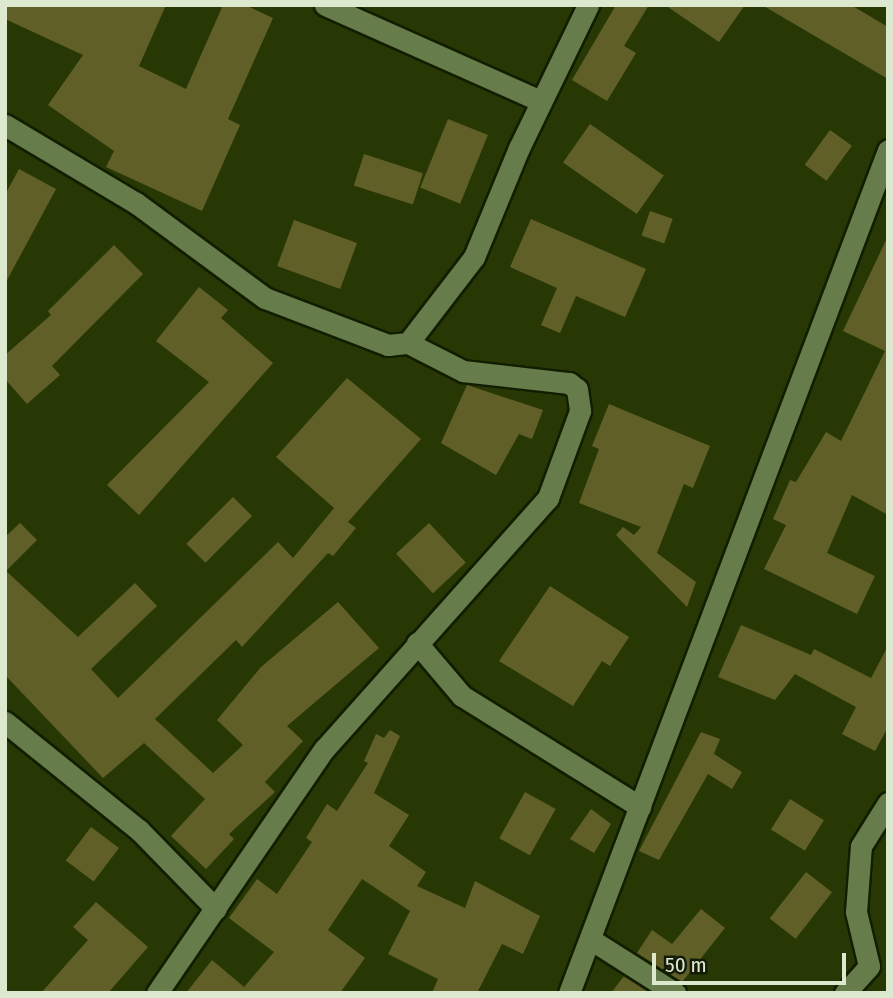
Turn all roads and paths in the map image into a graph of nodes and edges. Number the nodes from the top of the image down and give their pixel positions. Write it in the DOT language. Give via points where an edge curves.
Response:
graph roads {
  1 [pos="325,5"];
  2 [pos="588,5"];
  3 [pos="541,101"];
  4 [pos="5,125"];
  5 [pos="888,150"];
  6 [pos="408,343"];
  7 [pos="417,643"];
  8 [pos="5,722"];
  9 [pos="888,803"];
  10 [pos="640,807"];
  11 [pos="216,909"];
  12 [pos="590,939"];
  13 [pos="878,970"];
  14 [pos="157,993"];
  15 [pos="569,993"];
  16 [pos="675,993"];
  17 [pos="845,993"];
  1 -- 3 [label="street"];
  2 -- 3 [label="street"];
  3 -- 6 [label="street" via="474,257"];
  4 -- 6 [label="street" via="136,203 265,298 388,345"];
  5 -- 10 [label="street"];
  6 -- 7 [label="street" via="463,371 569,383 577,388 580,411 548,499"];
  7 -- 10 [label="street" via="462,696"];
  7 -- 11 [label="street" via="324,749"];
  8 -- 11 [label="street" via="139,831"];
  9 -- 13 [label="street" via="861,846 856,912"];
  10 -- 12 [label="street"];
  11 -- 14 [label="street"];
  12 -- 15 [label="street"];
  12 -- 16 [label="street"];
  13 -- 17 [label="street"];
}
